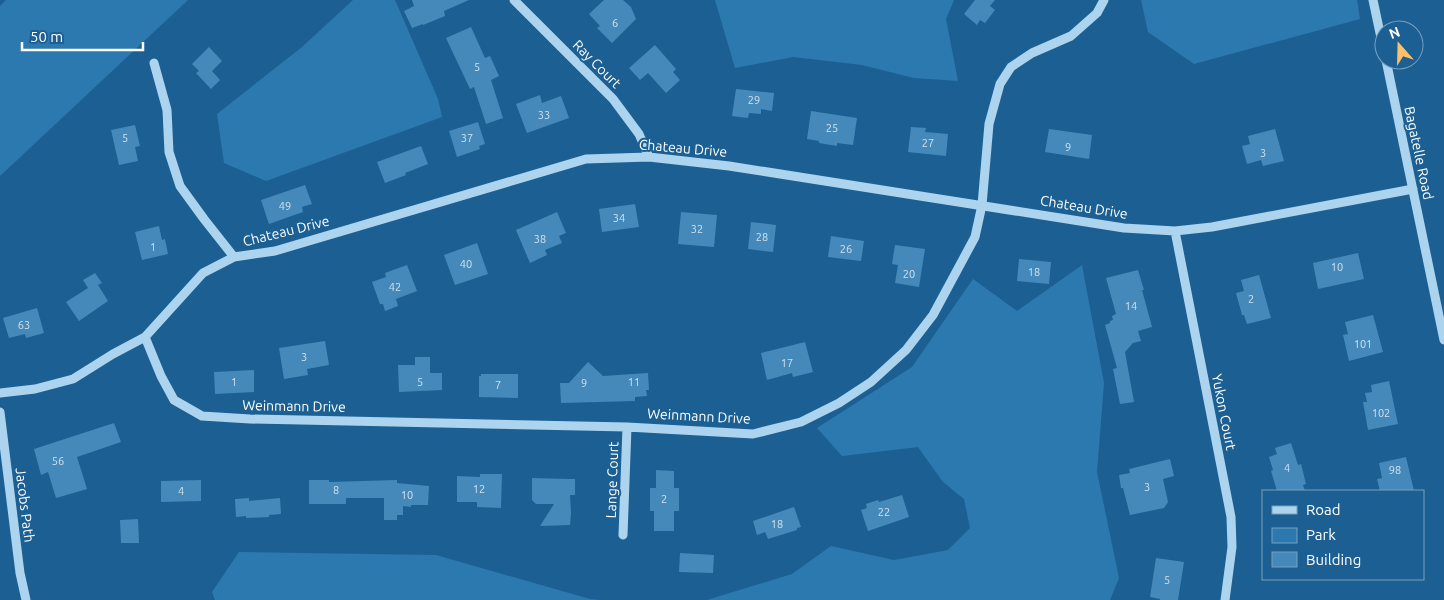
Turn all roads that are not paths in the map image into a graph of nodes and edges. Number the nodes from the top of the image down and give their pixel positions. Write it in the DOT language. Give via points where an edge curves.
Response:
graph roads {
  1 [pos="514,0"];
  2 [pos="1104,0"];
  3 [pos="1373,0"];
  4 [pos="1377,20"];
  5 [pos="154,63"];
  6 [pos="1388,70"];
  7 [pos="649,157"];
  8 [pos="1413,190"];
  9 [pos="982,205"];
  10 [pos="1174,230"];
  11 [pos="234,258"];
  12 [pos="145,337"];
  13 [pos="1444,340"];
  14 [pos="0,393"];
  15 [pos="0,412"];
  16 [pos="627,427"];
  17 [pos="623,535"];
  18 [pos="26,600"];
  19 [pos="1225,600"];
  1 -- 7 [label="street, Ray Court" via="613,99 639,134"];
  2 -- 9 [label="street, Weinmann Drive" via="1097,12 1071,36 1032,53 1011,68 1000,84 989,124"];
  3 -- 4 [label="street"];
  5 -- 11 [label="street" via="167,110 169,152 180,186"];
  6 -- 8 [label="street, Bagatelle Road"];
  7 -- 9 [label="street, Chateau Drive" via="729,166"];
  7 -- 11 [label="street, Chateau Drive" via="586,159 275,250"];
  8 -- 10 [label="street, Chateau Drive"];
  8 -- 13 [label="street, Bagatelle Road"];
  9 -- 10 [label="street, Chateau Drive" via="1124,228"];
  9 -- 16 [label="street, Weinmann Drive" via="975,237 933,315 906,350 871,382 801,422 753,434"];
  10 -- 19 [label="street, Yukon Court" via="1231,517 1232,547"];
  11 -- 12 [label="street, Chateau Drive" via="203,273"];
  12 -- 14 [label="street, Chateau Drive" via="73,379 35,389"];
  12 -- 16 [label="street, Weinmann Drive" via="174,400 202,416 250,420"];
  15 -- 18 [label="street, Jacobs Path"];
  16 -- 17 [label="street, Lange Court"];
}
